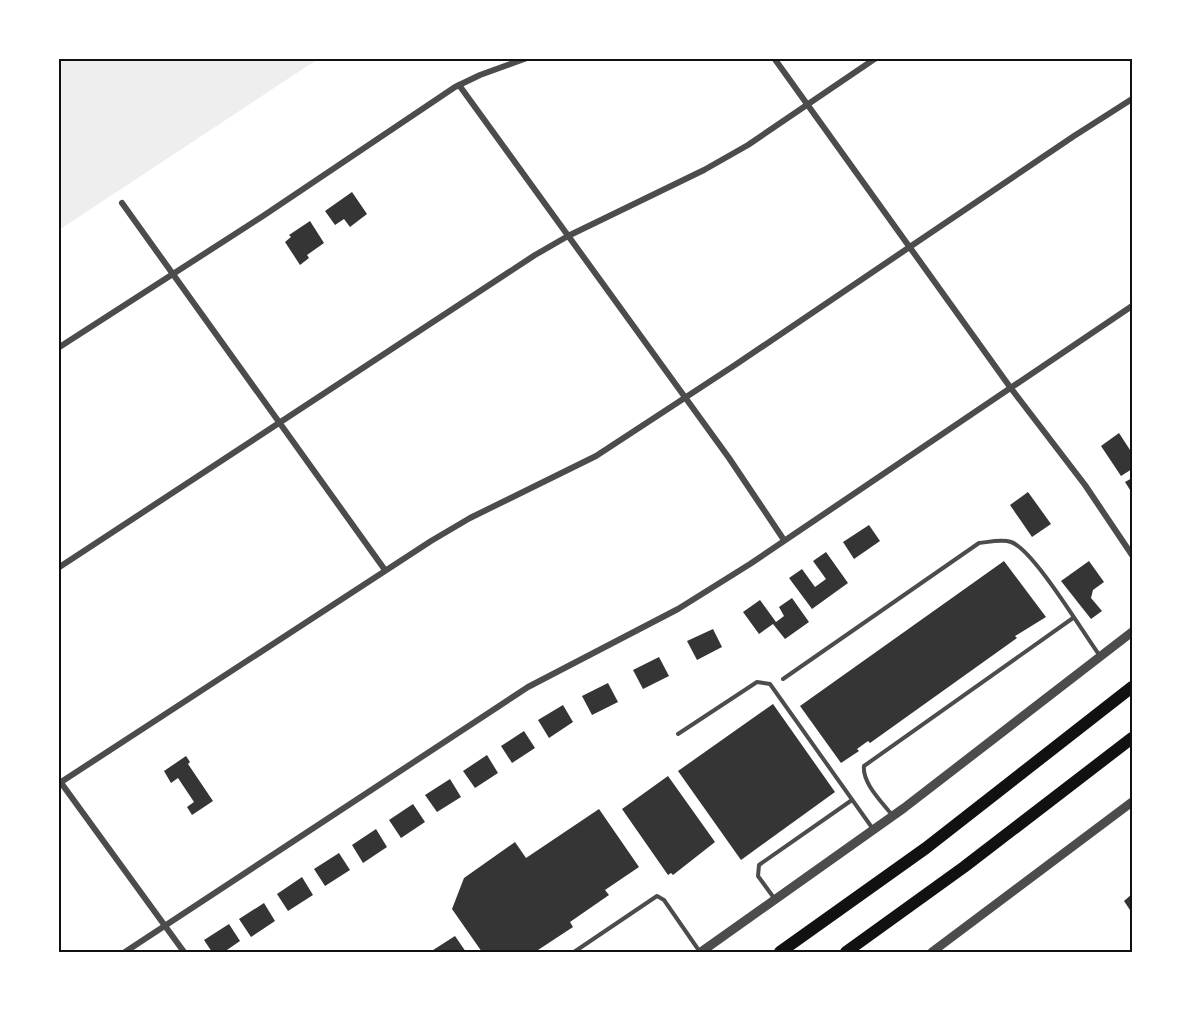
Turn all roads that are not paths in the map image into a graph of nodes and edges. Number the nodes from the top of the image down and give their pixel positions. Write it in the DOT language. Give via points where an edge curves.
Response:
graph roads {
  1 [pos="527,58"];
  2 [pos="774,58"];
  3 [pos="876,58"];
  4 [pos="459,85"];
  5 [pos="1132,99"];
  6 [pos="805,104"];
  7 [pos="122,203"];
  8 [pos="568,236"];
  9 [pos="909,247"];
  10 [pos="174,272"];
  11 [pos="1132,306"];
  12 [pos="58,348"];
  13 [pos="1010,387"];
  14 [pos="686,398"];
  15 [pos="280,423"];
  16 [pos="784,540"];
  17 [pos="1132,555"];
  18 [pos="58,568"];
  19 [pos="385,570"];
  20 [pos="1073,618"];
  21 [pos="1132,632"];
  22 [pos="1101,657"];
  23 [pos="783,679"];
  24 [pos="1132,687"];
  25 [pos="678,734"];
  26 [pos="1132,738"];
  27 [pos="59,782"];
  28 [pos="852,800"];
  29 [pos="1132,802"];
  30 [pos="892,816"];
  31 [pos="874,830"];
  32 [pos="776,900"];
  33 [pos="165,926"];
  34 [pos="937,951"];
  35 [pos="125,952"];
  36 [pos="184,952"];
  37 [pos="573,952"];
  38 [pos="701,952"];
  39 [pos="780,952"];
  40 [pos="846,952"];
  1 -- 4 [label="street"];
  2 -- 6 [label="street"];
  3 -- 6 [label="street"];
  4 -- 8 [label="street"];
  4 -- 10 [label="street"];
  5 -- 9 [label="street"];
  6 -- 8 [label="street" via="748,145 704,170"];
  6 -- 9 [label="street"];
  7 -- 10 [label="street"];
  8 -- 14 [label="street"];
  8 -- 15 [label="street"];
  9 -- 13 [label="street"];
  9 -- 14 [label="street"];
  10 -- 12 [label="street"];
  10 -- 15 [label="street"];
  11 -- 13 [label="street"];
  13 -- 16 [label="street"];
  13 -- 17 [label="street" via="1085,485"];
  14 -- 16 [label="street"];
  14 -- 19 [label="street" via="596,456 470,518"];
  15 -- 18 [label="street"];
  15 -- 19 [label="street"];
  16 -- 33 [label="street" via="678,609 528,687"];
  19 -- 27 [label="street"];
  20 -- 22 [label="lane"];
  20 -- 23 [label="lane" via="1029,554 1011,542 979,543"];
  20 -- 30 [label="lane" via="864,766 868,782"];
  21 -- 22 [label="street"];
  22 -- 30 [label="street"];
  24 -- 39 [label="main road" via="926,848"];
  25 -- 28 [label="lane" via="757,682 770,684"];
  26 -- 40 [label="main road"];
  27 -- 33 [label="street"];
  28 -- 31 [label="lane"];
  28 -- 32 [label="lane" via="759,865 758,876"];
  29 -- 34 [label="street"];
  30 -- 31 [label="street"];
  31 -- 32 [label="street"];
  32 -- 38 [label="street"];
  33 -- 35 [label="street"];
  33 -- 36 [label="street"];
  37 -- 38 [label="lane" via="657,896 664,900"];
}
